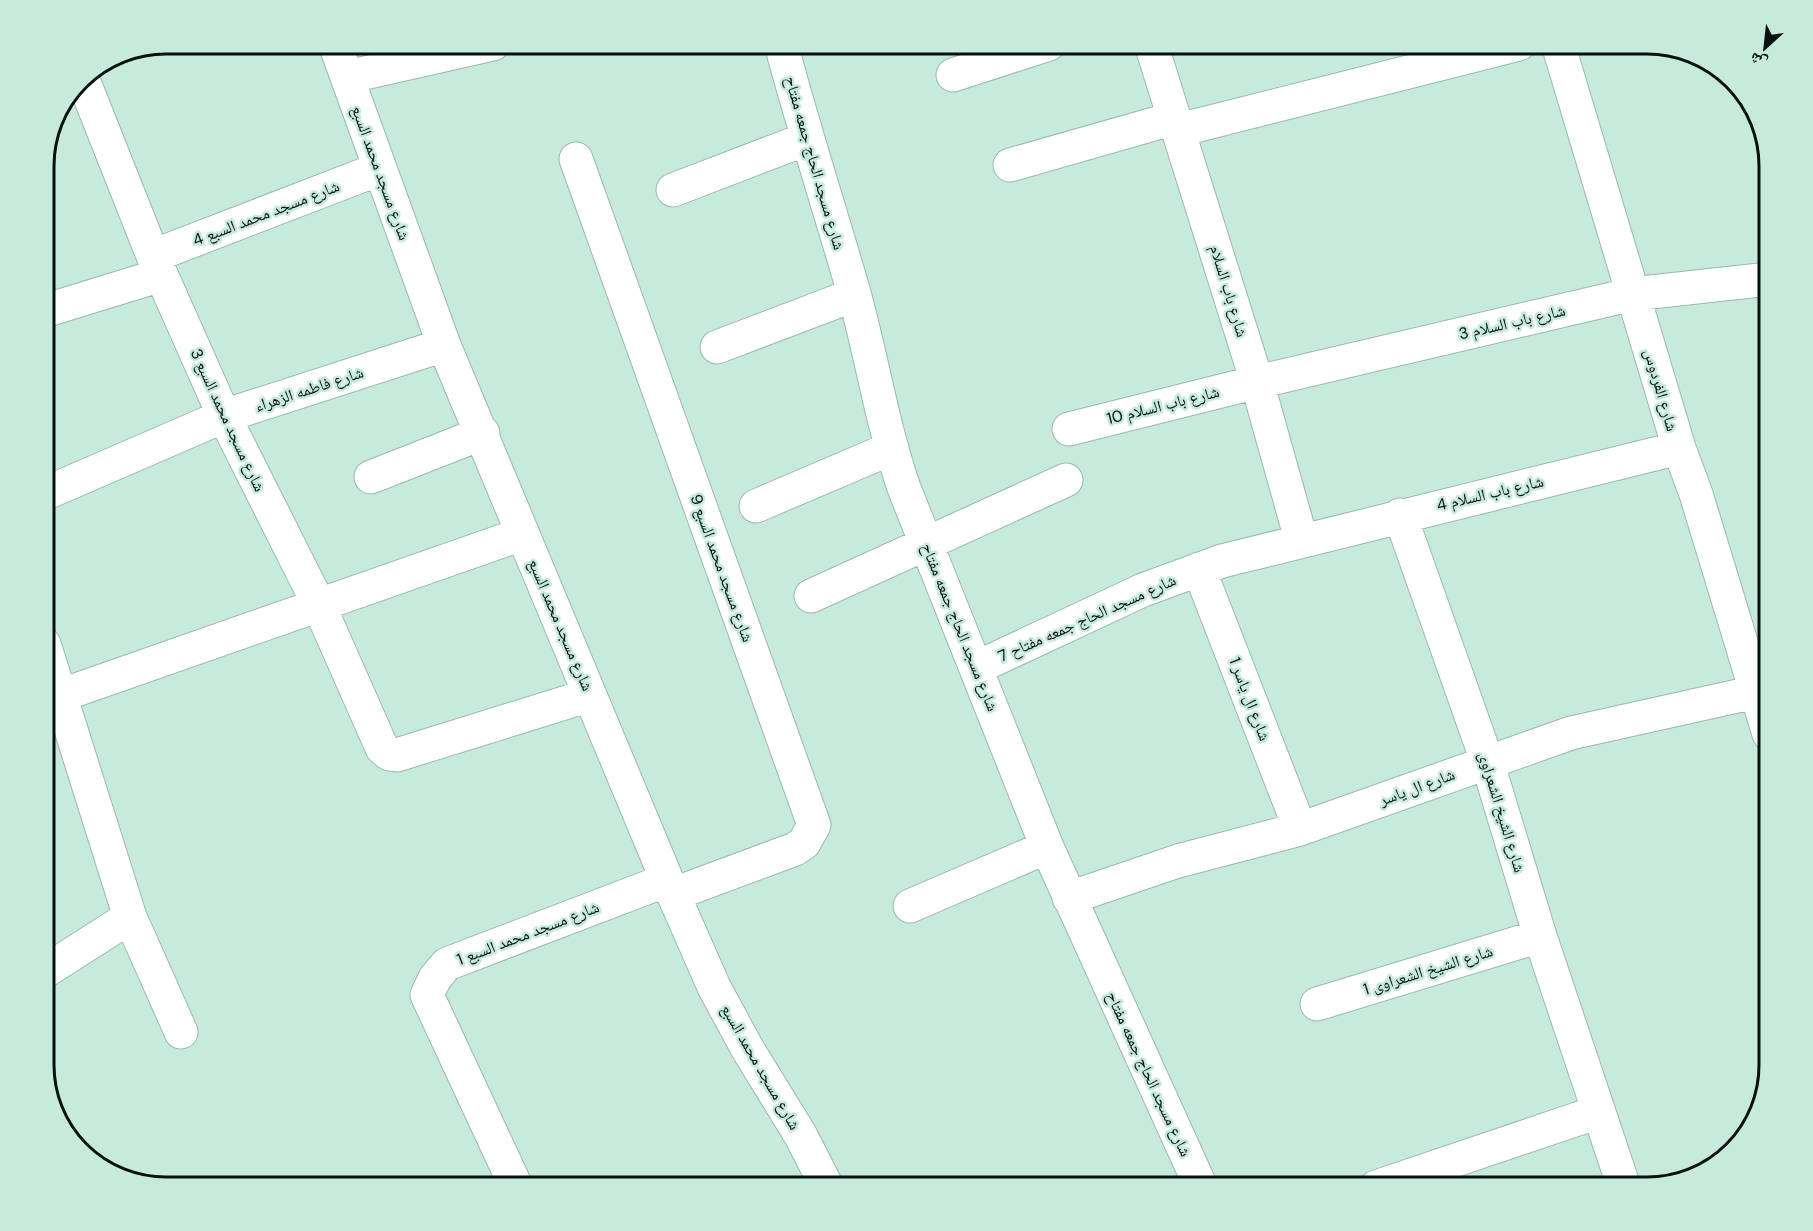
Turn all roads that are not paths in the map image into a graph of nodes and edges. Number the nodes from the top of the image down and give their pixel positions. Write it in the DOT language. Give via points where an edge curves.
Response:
graph roads {
  1 [pos="339,54"];
  2 [pos="447,54"];
  3 [pos="784,54"];
  4 [pos="1018,54"];
  5 [pos="1154,54"];
  6 [pos="1476,54"];
  7 [pos="1561,54"];
  8 [pos="953,75"];
  9 [pos="347,77"];
  10 [pos="86,88"];
  11 [pos="1177,124"];
  12 [pos="806,139"];
  13 [pos="576,159"];
  14 [pos="1010,165"];
  15 [pos="379,169"];
  16 [pos="673,190"];
  17 [pos="157,265"];
  18 [pos="1759,280"];
  19 [pos="1633,294"];
  20 [pos="854,295"];
  21 [pos="54,307"];
  22 [pos="444,345"];
  23 [pos="717,347"];
  24 [pos="1257,382"];
  25 [pos="224,416"];
  26 [pos="1069,429"];
  27 [pos="483,433"];
  28 [pos="892,448"];
  29 [pos="1679,448"];
  30 [pos="371,477"];
  31 [pos="1066,480"];
  32 [pos="54,490"];
  33 [pos="756,506"];
  34 [pos="1400,515"];
  35 [pos="522,534"];
  36 [pos="1301,539"];
  37 [pos="926,543"];
  38 [pos="1199,569"];
  39 [pos="811,596"];
  40 [pos="318,603"];
  41 [pos="976,668"];
  42 [pos="1759,678"];
  43 [pos="54,679"];
  44 [pos="1759,691"];
  45 [pos="591,695"];
  46 [pos="59,696"];
  47 [pos="1487,761"];
  48 [pos="1300,829"];
  49 [pos="1047,847"];
  50 [pos="670,887"];
  51 [pos="1069,898"];
  52 [pos="910,906"];
  53 [pos="130,917"];
  54 [pos="1540,936"];
  55 [pos="54,966"];
  56 [pos="1317,1004"];
  57 [pos="181,1032"];
  58 [pos="1598,1112"];
  59 [pos="512,1177"];
  60 [pos="822,1177"];
  61 [pos="1196,1177"];
  62 [pos="1408,1177"];
  63 [pos="1620,1177"];
  1 -- 9 [label="street, شارع مسجد محمد السبع"];
  2 -- 9 [label="street"];
  3 -- 12 [label="street, شارع مسجد الحاج جمعه مفتاح"];
  4 -- 8 [label="street"];
  5 -- 11 [label="street, شارع باب السلام"];
  6 -- 11 [label="street"];
  7 -- 19 [label="street, شارع الفردوس"];
  9 -- 15 [label="street, شارع مسجد محمد السبع"];
  10 -- 17 [label="street, شارع مسجد محمد السبع 3"];
  11 -- 14 [label="street"];
  11 -- 24 [label="street, شارع باب السلام"];
  12 -- 16 [label="street"];
  12 -- 20 [label="street, شارع مسجد الحاج جمعه مفتاح"];
  13 -- 50 [label="street, شارع مسجد محمد السبع 9" via="814,825 804,843 795,849"];
  15 -- 17 [label="street, شارع مسجد محمد السبع 4"];
  15 -- 22 [label="street, شارع مسجد محمد السبع"];
  17 -- 21 [label="street, شارع مسجد محمد السبع 4"];
  17 -- 25 [label="street, شارع مسجد محمد السبع 3"];
  18 -- 19 [label="street, شارع باب السلام 3"];
  19 -- 24 [label="street, شارع باب السلام 3"];
  19 -- 29 [label="street, شارع الفردوس"];
  20 -- 23 [label="street"];
  20 -- 28 [label="street, شارع مسجد الحاج جمعه مفتاح"];
  22 -- 25 [label="street, شارع فاطمه الزهراء"];
  22 -- 27 [label="street, شارع مسجد محمد السبع"];
  24 -- 26 [label="street, شارع باب السلام 10"];
  24 -- 36 [label="street, شارع باب السلام"];
  25 -- 32 [label="street, شارع فاطمه الزهراء"];
  25 -- 40 [label="street, شارع مسجد محمد السبع 3"];
  27 -- 30 [label="street"];
  27 -- 35 [label="street, شارع مسجد محمد السبع"];
  28 -- 33 [label="street"];
  28 -- 37 [label="street, شارع مسجد الحاج جمعه مفتاح"];
  29 -- 34 [label="street, شارع باب السلام 4"];
  29 -- 42 [label="street, شارع الفردوس"];
  31 -- 37 [label="street"];
  34 -- 36 [label="street, شارع باب السلام 4"];
  34 -- 47 [label="street, شارع الشيخ الشعراوى"];
  35 -- 40 [label="street"];
  35 -- 45 [label="street, شارع مسجد محمد السبع"];
  36 -- 38 [label="street, شارع مسجد الحاج جمعه مفتاح 7"];
  37 -- 39 [label="street"];
  37 -- 41 [label="street, شارع مسجد الحاج جمعه مفتاح"];
  38 -- 41 [label="street, شارع مسجد الحاج جمعه مفتاح 7" via="1143,590"];
  38 -- 48 [label="street, شارع ال ياسر 1"];
  40 -- 45 [label="street, شارع مسجد محمد السبع 3" via="382,748 389,754 398,756"];
  40 -- 46 [label="street"];
  41 -- 49 [label="street, شارع مسجد الحاج جمعه مفتاح"];
  43 -- 46 [label="street"];
  44 -- 47 [label="street, شارع ال ياسر" via="1571,733"];
  45 -- 50 [label="street, شارع مسجد محمد السبع"];
  46 -- 53 [label="street"];
  47 -- 48 [label="street, شارع ال ياسر"];
  47 -- 54 [label="street, شارع الشيخ الشعراوى"];
  48 -- 51 [label="street, شارع ال ياسر" via="1178,861"];
  49 -- 51 [label="street, شارع مسجد الحاج جمعه مفتاح"];
  49 -- 52 [label="street"];
  50 -- 59 [label="street, شارع مسجد محمد السبع 1" via="447,964 435,978 427,995"];
  50 -- 60 [label="street, شارع مسجد محمد السبع" via="714,987"];
  51 -- 61 [label="street, شارع مسجد الحاج جمعه مفتاح"];
  53 -- 55 [label="street"];
  53 -- 57 [label="street"];
  54 -- 56 [label="street, شارع الشيخ الشعراوى 1"];
  54 -- 58 [label="street, شارع الشيخ الشعراوى"];
  58 -- 62 [label="street"];
  58 -- 63 [label="street, شارع الشيخ الشعراوى"];
}
